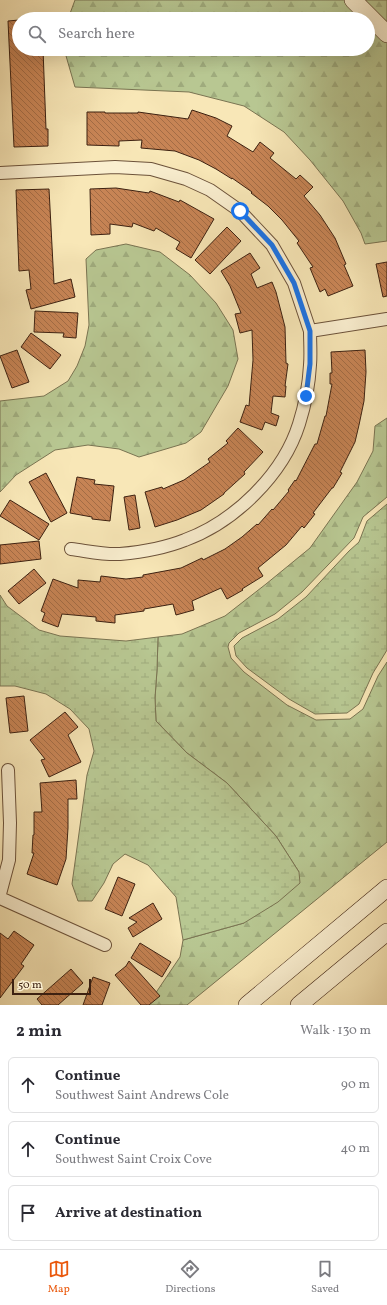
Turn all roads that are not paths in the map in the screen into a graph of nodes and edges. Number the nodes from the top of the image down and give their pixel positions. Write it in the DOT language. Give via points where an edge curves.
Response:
graph roads {
  1 [pos="353,0"];
  2 [pos="365,12"];
  3 [pos="375,22"];
  4 [pos="387,34"];
  5 [pos="0,173"];
  6 [pos="387,319"];
  7 [pos="310,331"];
  8 [pos="71,549"];
  9 [pos="8,770"];
  10 [pos="387,888"];
  11 [pos="0,894"];
  12 [pos="0,898"];
  13 [pos="387,932"];
  14 [pos="105,945"];
  15 [pos="247,1005"];
  16 [pos="299,1005"];
  1 -- 2 [label="main road"];
  3 -- 4 [label="main road"];
  5 -- 7 [label="street" via="115,167 151,169 186,179 210,190 240,211 272,245 294,283"];
  6 -- 7 [label="street"];
  7 -- 8 [label="street" via="310,364 299,425 286,455 264,485 244,504 204,531 185,540 150,550 118,554"];
  9 -- 11 [label="street" via="9,860"];
  10 -- 15 [label="main road"];
  12 -- 14 [label="street"];
  13 -- 16 [label="main road"];
}
